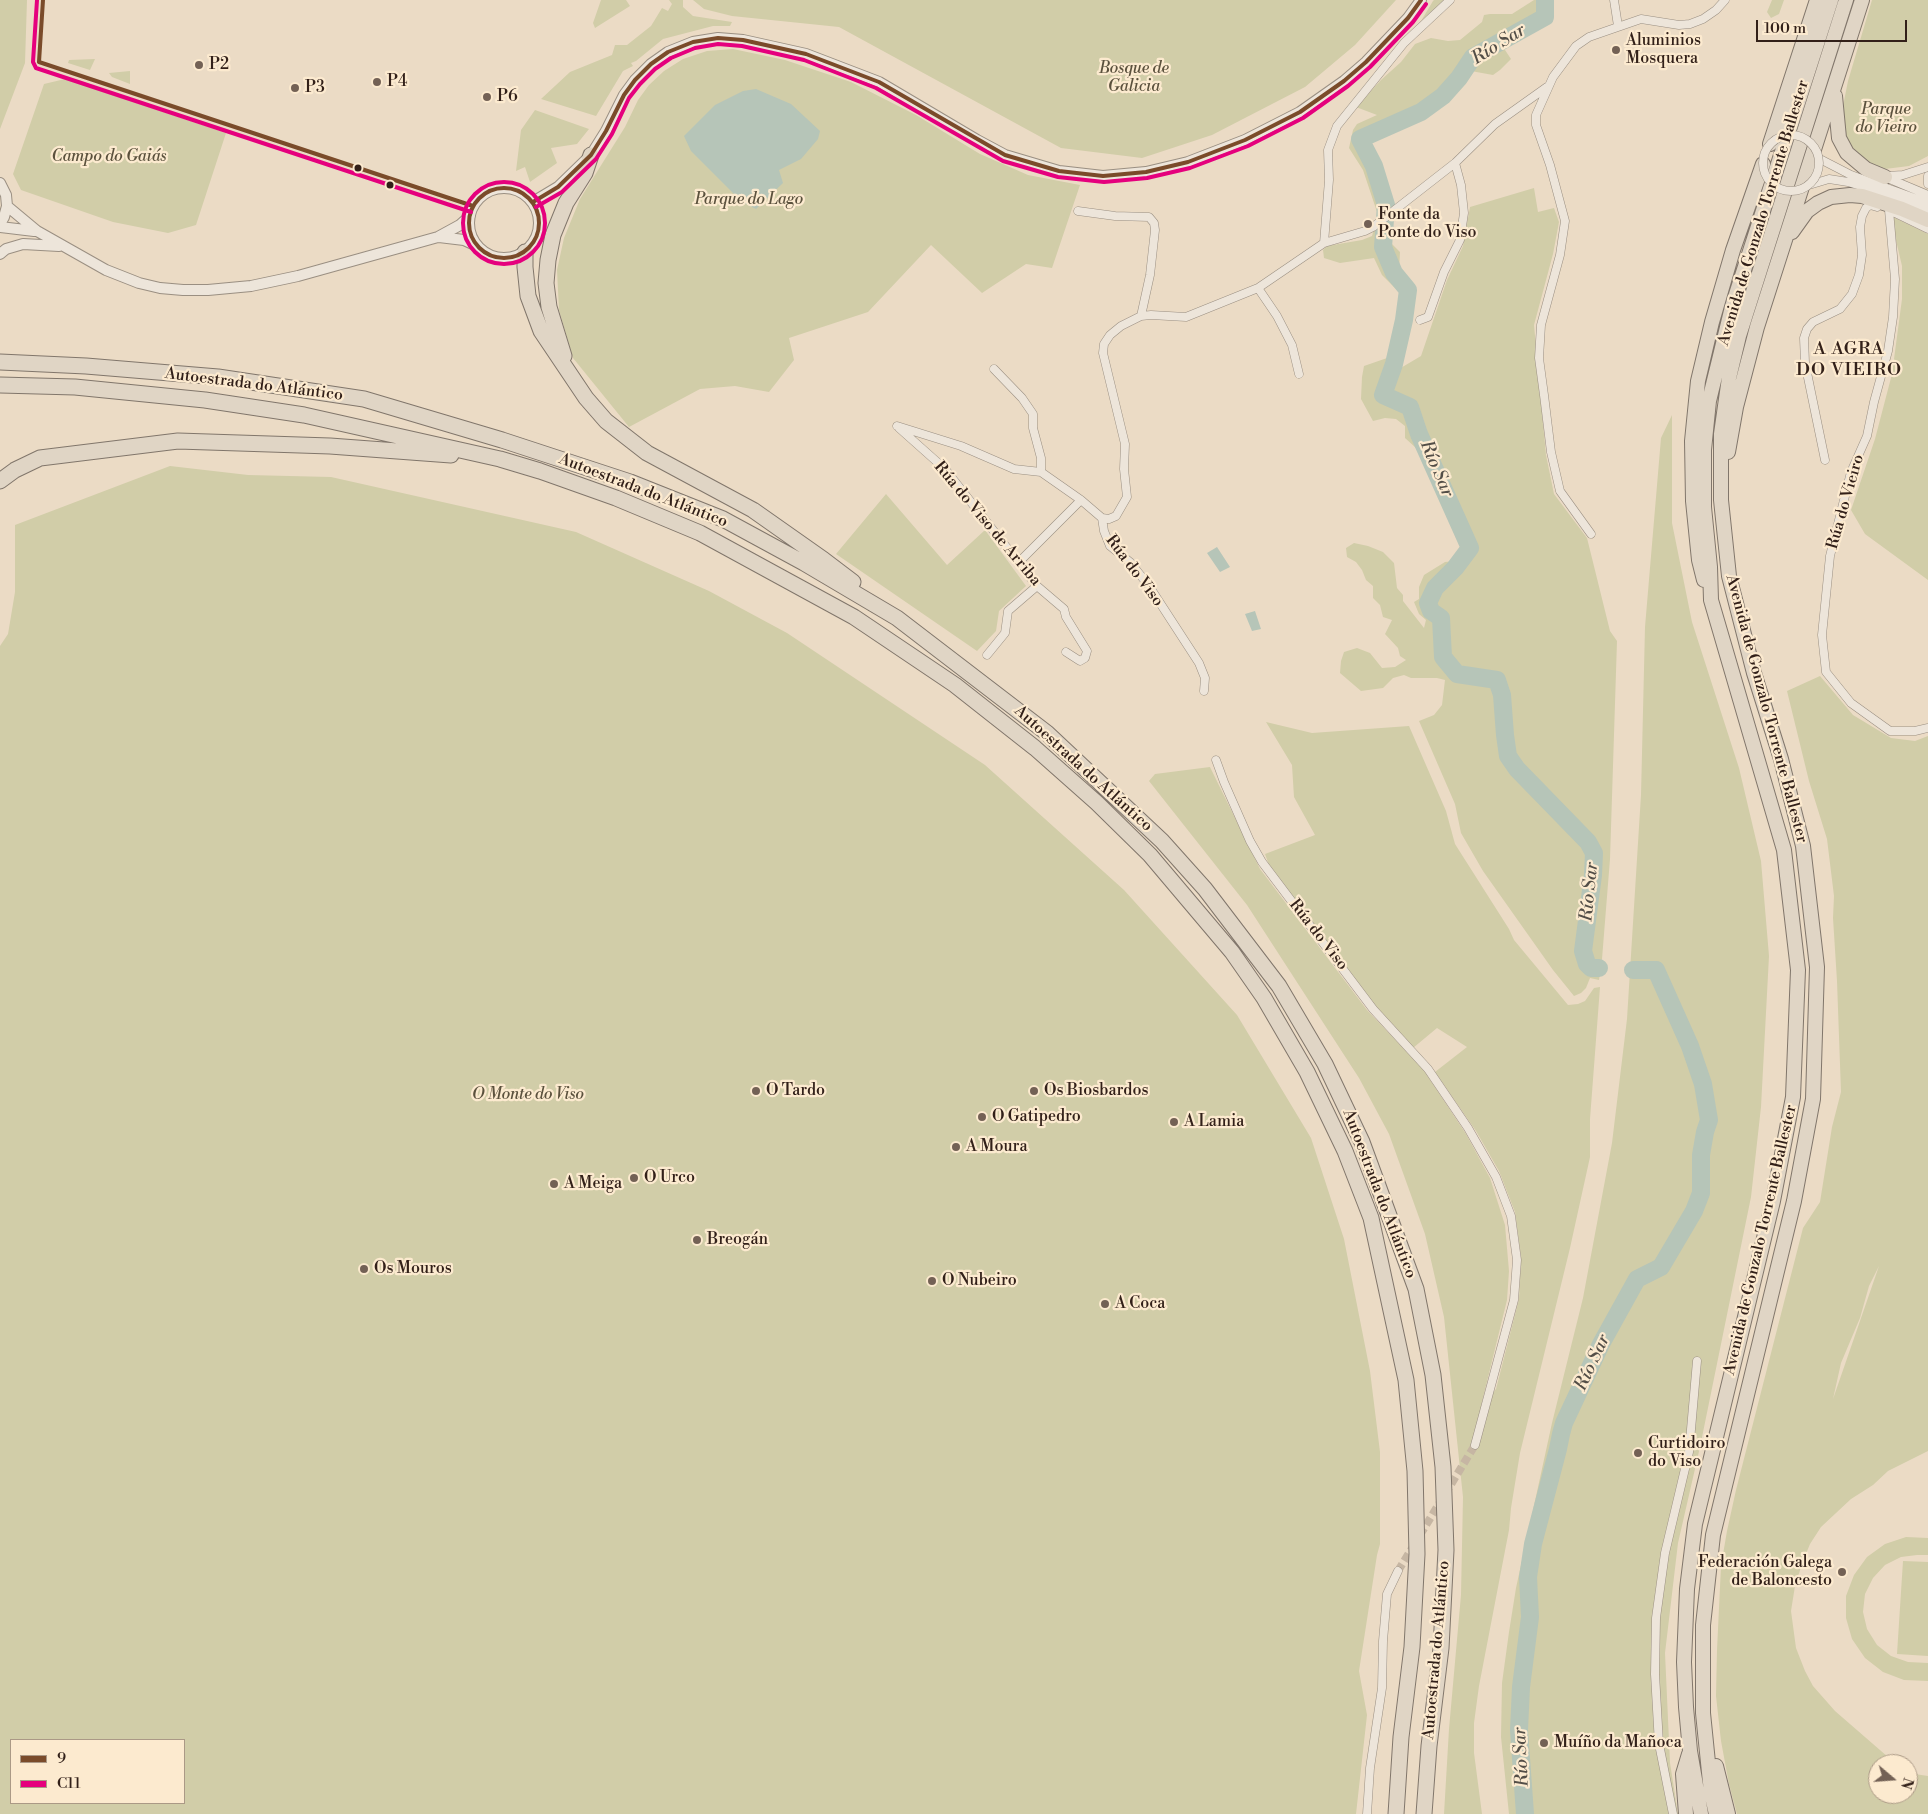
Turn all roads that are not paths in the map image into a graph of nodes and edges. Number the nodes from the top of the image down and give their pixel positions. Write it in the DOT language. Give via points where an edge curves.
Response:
graph roads {
  1 [pos="1421,0"];
  2 [pos="1450,0"];
  3 [pos="1614,0"];
  4 [pos="1725,0"];
  5 [pos="1818,0"];
  6 [pos="1831,0"];
  7 [pos="1846,0"];
  8 [pos="1862,0"];
  9 [pos="1618,26"];
  10 [pos="1547,87"];
  11 [pos="1834,87"];
  12 [pos="1770,144"];
  13 [pos="591,155"];
  14 [pos="1818,158"];
  15 [pos="1455,164"];
  16 [pos="1763,164"];
  17 [pos="1928,167"];
  18 [pos="1928,176"];
  19 [pos="0,184"];
  20 [pos="1928,184"];
  21 [pos="1809,185"];
  22 [pos="1884,185"];
  23 [pos="1928,195"];
  24 [pos="533,202"];
  25 [pos="1928,202"];
  26 [pos="6,206"];
  27 [pos="1889,210"];
  28 [pos="1078,211"];
  29 [pos="1928,212"];
  30 [pos="470,216"];
  31 [pos="1928,220"];
  32 [pos="0,226"];
  33 [pos="1928,229"];
  34 [pos="36,231"];
  35 [pos="438,237"];
  36 [pos="1324,243"];
  37 [pos="1784,243"];
  38 [pos="60,246"];
  39 [pos="477,246"];
  40 [pos="525,252"];
  41 [pos="0,254"];
  42 [pos="1258,288"];
  43 [pos="1140,316"];
  44 [pos="1420,320"];
  45 [pos="0,362"];
  46 [pos="994,369"];
  47 [pos="568,372"];
  48 [pos="1299,374"];
  49 [pos="0,385"];
  50 [pos="897,426"];
  51 [pos="500,459"];
  52 [pos="1825,460"];
  53 [pos="1042,472"];
  54 [pos="0,481"];
  55 [pos="1081,500"];
  56 [pos="1721,500"];
  57 [pos="1102,518"];
  58 [pos="1591,534"];
  59 [pos="1018,563"];
  60 [pos="1037,586"];
  61 [pos="1711,600"];
  62 [pos="897,618"];
  63 [pos="1066,652"];
  64 [pos="987,655"];
  65 [pos="1204,691"];
  66 [pos="1928,728"];
  67 [pos="1216,760"];
  68 [pos="1697,1361"];
  69 [pos="1474,1445"];
  70 [pos="1398,1571"];
  71 [pos="1703,1713"];
  72 [pos="1690,1751"];
  73 [pos="1366,1814"];
  74 [pos="1396,1814"];
  75 [pos="1424,1814"];
  76 [pos="1673,1814"];
  77 [pos="1686,1814"];
  78 [pos="1701,1814"];
  79 [pos="1716,1814"];
  80 [pos="1728,1814"];
  1 -- 13 [label="street" via="1366,62 1300,112 1221,150 1146,172 1103,176 1059,171 1031,163 976,140 879,82 842,66 767,44 718,38 668,52 651,64 624,96"];
  2 -- 36 [label="street" via="1404,43 1337,126 1328,150"];
  3 -- 9 [label="street"];
  4 -- 9 [label="street" via="1703,19 1690,24 1641,19"];
  5 -- 12 [label="highway"];
  6 -- 61 [label="highway, Avenida de Gonzalo Torrente Ballester" via="1732,307 1710,401 1704,450 1704,507"];
  7 -- 56 [label="highway, Avenida de Gonzalo Torrente Ballester" via="1739,336 1721,434"];
  8 -- 11 [label="highway"];
  9 -- 10 [label="street" via="1589,37 1576,46"];
  10 -- 15 [label="street" via="1495,124"];
  10 -- 58 [label="street" via="1536,115 1536,125 1565,221 1560,255 1541,325 1539,358 1551,452 1560,491"];
  11 -- 22 [label="highway" via="1835,114 1843,146"];
  11 -- 37 [label="highway"];
  12 -- 14 [label="street, bridge" via="1786,136 1794,136 1810,143"];
  12 -- 16 [label="street, bridge"];
  13 -- 24 [label="street" via="558,187"];
  13 -- 47 [label="highway" via="585,173 566,203 553,235 548,260 549,307"];
  14 -- 21 [label="street, bridge" via="1817,173"];
  14 -- 22 [label="street" via="1851,175"];
  15 -- 36 [label="street" via="1366,230"];
  15 -- 44 [label="street" via="1464,213 1460,240 1428,317"];
  16 -- 21 [label="street, bridge" via="1764,173 1775,187 1792,192"];
  16 -- 61 [label="highway" via="1733,250 1698,381 1692,441 1693,501 1699,560"];
  17 -- 22 [label="street"];
  18 -- 20 [label="street"];
  19 -- 26 [label="street" via="6,195"];
  21 -- 22 [label="street" via="1829,179"];
  22 -- 23 [label="street"];
  22 -- 25 [label="street"];
  22 -- 29 [label="street"];
  24 -- 30 [label="street" via="513,189 501,188 480,197"];
  24 -- 40 [label="street" via="538,212 539,228 533,244"];
  26 -- 32 [label="street"];
  26 -- 34 [label="street"];
  27 -- 33 [label="street"];
  27 -- 52 [label="street" via="1870,205 1866,208 1860,227 1862,255 1859,275 1852,294 1840,309 1814,322 1804,338 1805,363"];
  27 -- 66 [label="street, Rúa do Vieiro" via="1895,279 1888,351 1867,436 1851,472 1830,556 1822,635 1826,672 1851,703 1890,732"];
  28 -- 43 [label="street" via="1149,217 1154,223 1150,275"];
  30 -- 35 [label="street"];
  30 -- 39 [label="street" via="469,226"];
  31 -- 37 [label="highway" via="1862,196 1831,197 1807,211"];
  32 -- 34 [label="street"];
  34 -- 38 [label="street"];
  35 -- 38 [label="street" via="284,280 208,290 160,288 139,283"];
  35 -- 39 [label="street" via="464,240"];
  36 -- 42 [label="street"];
  37 -- 56 [label="highway" via="1736,408"];
  38 -- 41 [label="street" via="23,244"];
  39 -- 40 [label="street" via="485,253 505,259"];
  40 -- 47 [label="highway" via="528,296 541,330"];
  42 -- 43 [label="street" via="1186,317"];
  42 -- 48 [label="street" via="1292,344"];
  43 -- 57 [label="street" via="1110,335 1104,344 1103,352 1125,444 1128,497 1116,516"];
  45 -- 62 [label="highway, Autoestrada do Atlántico" via="218,377 364,399 630,482 723,519"];
  46 -- 53 [label="street" via="1033,414"];
  47 -- 62 [label="highway" via="606,421 647,453 753,510 824,560"];
  49 -- 51 [label="highway, Autoestrada do Atlántico" via="76,388 205,400 304,415"];
  50 -- 53 [label="street, Rúa do Viso" via="961,446 1014,469"];
  50 -- 59 [label="street, Rúa do Viso de Arriba" via="945,469"];
  51 -- 54 [label="highway" via="330,446 178,441 40,458"];
  51 -- 74 [label="highway, Autoestrada do Atlántico" via="608,495 700,533 854,617 955,685 1035,748 1150,855 1232,952 1264,998 1307,1072 1345,1151 1371,1218 1406,1380 1415,1471 1417,1554 1412,1647"];
  53 -- 55 [label="street, Rúa do Viso"];
  55 -- 57 [label="street, Rúa do Viso"];
  55 -- 59 [label="street"];
  56 -- 71 [label="highway, Avenida de Gonzalo Torrente Ballester" via="1729,576 1803,846 1817,967 1813,1099 1794,1201 1713,1535 1703,1625"];
  57 -- 65 [label="street, Rúa do Viso" via="1110,546 1130,562 1149,586 1199,663 1205,678"];
  59 -- 60 [label="street, Rúa do Viso de Arriba"];
  60 -- 63 [label="street, Rúa do Viso de Arriba" via="1064,609 1087,651 1080,661"];
  60 -- 64 [label="street" via="1008,611 1005,633"];
  61 -- 72 [label="highway, Avenida de Gonzalo Torrente Ballester" via="1784,850 1798,970 1793,1097 1788,1125 1773,1201 1695,1524 1687,1589 1684,1662"];
  62 -- 75 [label="highway, Autoestrada do Atlántico" via="1047,733 1162,841 1205,889 1279,986 1325,1064 1362,1142 1416,1289 1433,1375 1443,1467 1446,1550 1441,1648"];
  67 -- 69 [label="street, Rúa do Viso" via="1250,841 1270,874 1373,1008 1428,1069 1468,1128 1496,1178 1511,1216 1516,1251 1514,1300"];
  68 -- 76 [label="street" via="1689,1452 1665,1553 1656,1618 1655,1674 1660,1744"];
  70 -- 73 [label="street" via="1387,1594 1382,1688"];
  71 -- 79 [label="highway, Avenida de Gonzalo Torrente Ballester"];
  71 -- 80 [label="highway"];
  72 -- 77 [label="highway" via="1683,1774"];
  72 -- 78 [label="highway, Avenida de Gonzalo Torrente Ballester"];
}
